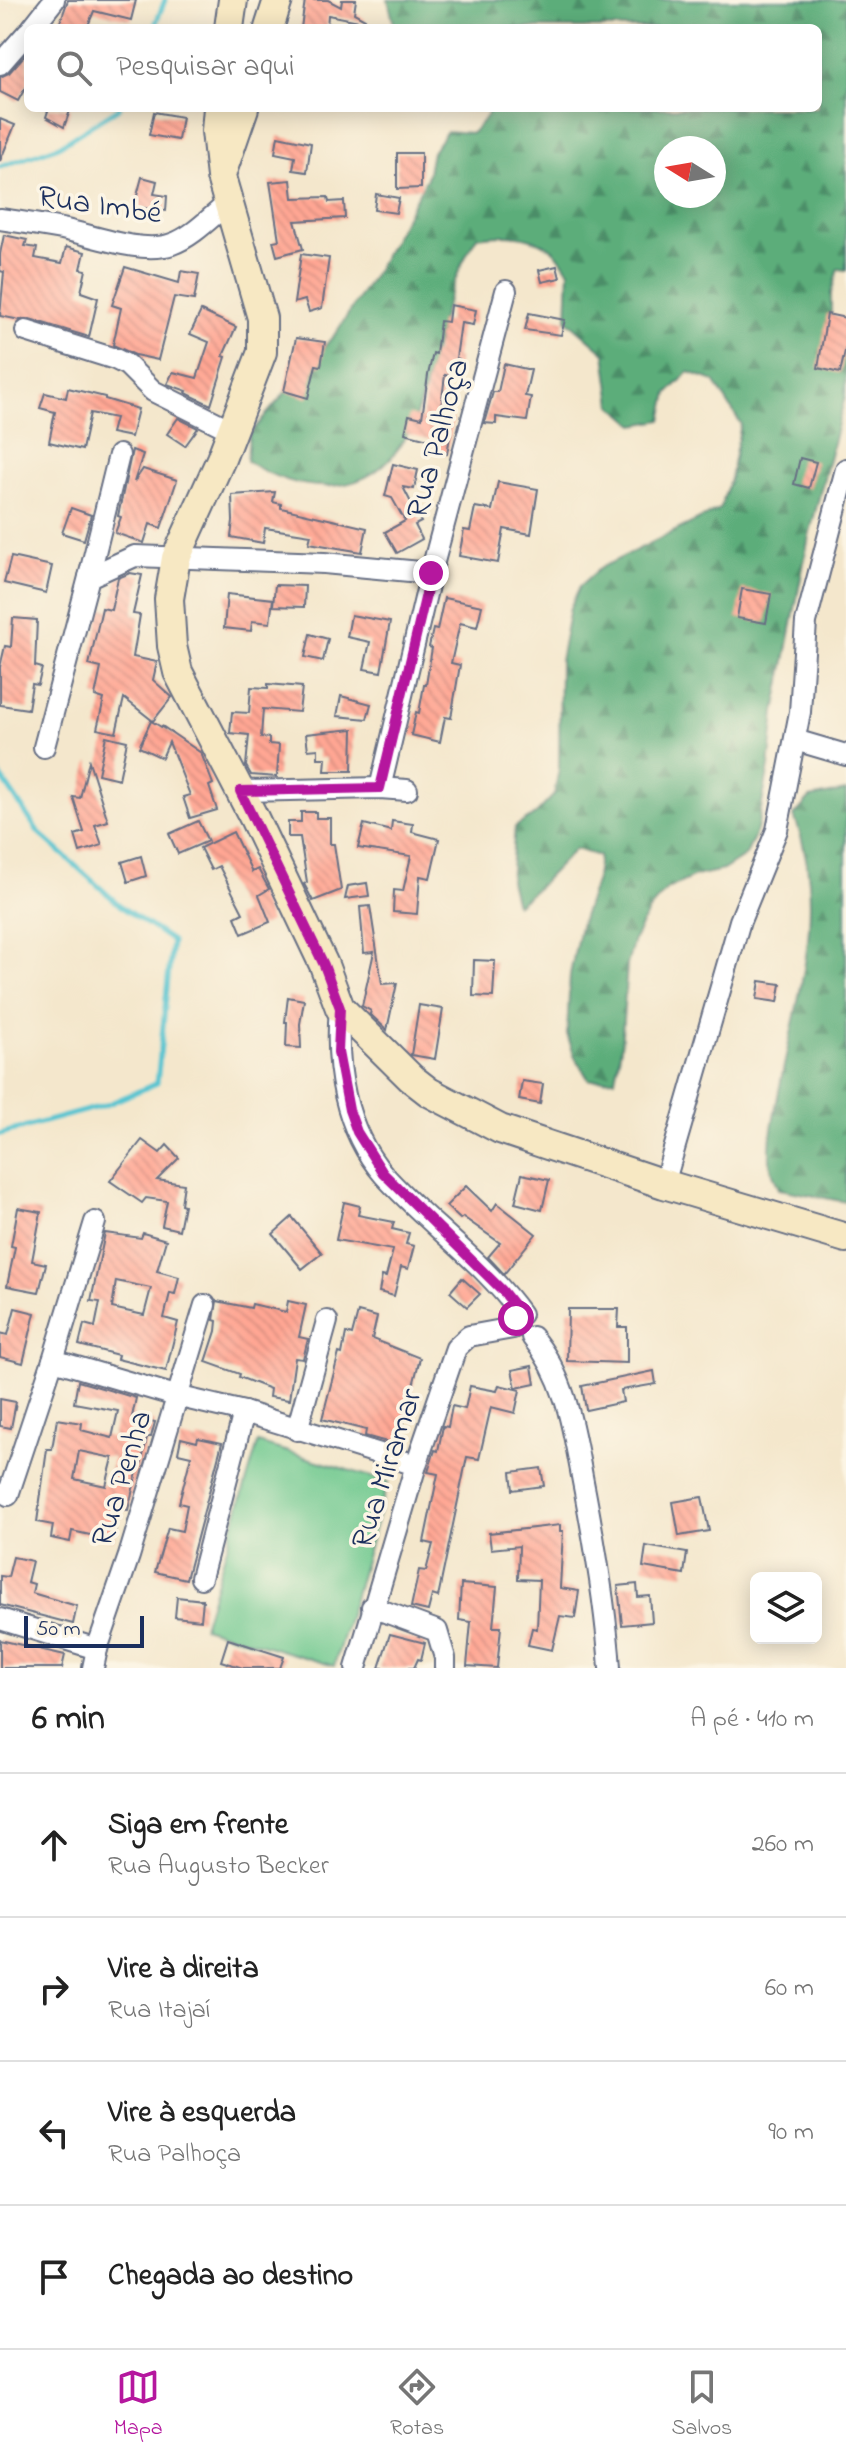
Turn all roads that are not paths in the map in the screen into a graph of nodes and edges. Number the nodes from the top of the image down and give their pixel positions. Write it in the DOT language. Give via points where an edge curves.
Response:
graph roads {
  1 [pos="54,0"];
  2 [pos="233,0"];
  3 [pos="278,0"];
  4 [pos="35,24"];
  5 [pos="230,24"];
  6 [pos="270,24"];
  7 [pos="24,37"];
  8 [pos="0,64"];
  9 [pos="218,112"];
  10 [pos="243,112"];
  11 [pos="224,190"];
  12 [pos="0,219"];
  13 [pos="506,291"];
  14 [pos="26,331"];
  15 [pos="231,430"];
  16 [pos="119,455"];
  17 [pos="846,469"];
  18 [pos="176,558"];
  19 [pos="431,573"];
  20 [pos="89,577"];
  21 [pos="795,740"];
  22 [pos="44,747"];
  23 [pos="846,755"];
  24 [pos="380,788"];
  25 [pos="407,790"];
  26 [pos="240,791"];
  27 [pos="340,1008"];
  28 [pos="664,1184"];
  29 [pos="95,1222"];
  30 [pos="846,1238"];
  31 [pos="205,1305"];
  32 [pos="327,1321"];
  33 [pos="517,1321"];
  34 [pos="53,1360"];
  35 [pos="176,1396"];
  36 [pos="244,1412"];
  37 [pos="297,1430"];
  38 [pos="416,1465"];
  39 [pos="8,1495"];
  40 [pos="201,1578"];
  41 [pos="372,1607"];
  42 [pos="0,1619"];
  43 [pos="95,1658"];
  44 [pos="356,1668"];
  45 [pos="445,1668"];
  46 [pos="610,1668"];
  1 -- 4 [label="street"];
  2 -- 5 [label="main road"];
  3 -- 6 [label="main road"];
  7 -- 8 [label="street"];
  9 -- 11 [label="main road"];
  10 -- 11 [label="main road"];
  11 -- 12 [label="street, Rua Imbé" via="199,227 160,247"];
  11 -- 15 [label="main road" via="262,318 262,352"];
  13 -- 19 [label="street, Rua Palhoça"];
  14 -- 15 [label="street" via="115,359 153,391"];
  15 -- 18 [label="main road"];
  16 -- 20 [label="street"];
  17 -- 21 [label="street" via="806,622"];
  18 -- 19 [label="street"];
  18 -- 20 [label="street" via="135,556"];
  18 -- 26 [label="main road" via="169,599 178,672"];
  19 -- 24 [label="street, Rua Palhoça"];
  20 -- 22 [label="street"];
  21 -- 23 [label="street"];
  21 -- 28 [label="street" via="777,830 740,921"];
  24 -- 25 [label="street"];
  24 -- 26 [label="street"];
  26 -- 27 [label="main road"];
  27 -- 28 [label="main road" via="429,1092 500,1129"];
  27 -- 33 [label="street" via="338,1052 357,1132 383,1173 502,1290"];
  28 -- 30 [label="main road"];
  29 -- 34 [label="street"];
  31 -- 35 [label="street, Rua Penha"];
  32 -- 37 [label="street"];
  33 -- 38 [label="street, Rua Miramar" via="469,1336 456,1348"];
  33 -- 46 [label="street" via="531,1314 538,1322 532,1337 552,1363 568,1405 593,1536"];
  34 -- 35 [label="street"];
  34 -- 39 [label="street"];
  35 -- 36 [label="street"];
  35 -- 43 [label="street, Rua Penha"];
  36 -- 37 [label="street"];
  36 -- 40 [label="street"];
  37 -- 38 [label="street"];
  38 -- 41 [label="street, Rua Miramar"];
  41 -- 44 [label="street, Rua Miramar"];
  41 -- 45 [label="street" via="437,1631"];
  42 -- 43 [label="street"];
}
